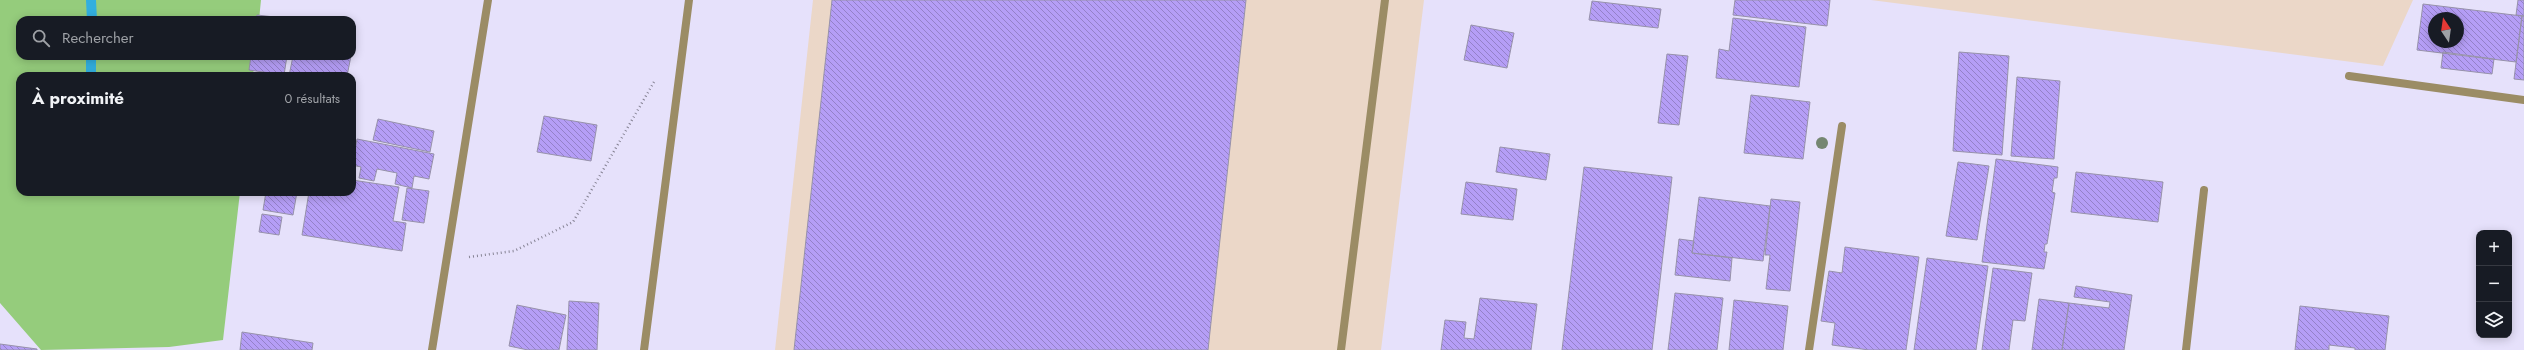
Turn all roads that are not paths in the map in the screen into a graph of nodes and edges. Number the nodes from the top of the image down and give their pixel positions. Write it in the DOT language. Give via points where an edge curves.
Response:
graph roads {
  1 [pos="488,0"];
  2 [pos="689,0"];
  3 [pos="1385,0"];
  4 [pos="2349,76"];
  5 [pos="2524,100"];
  6 [pos="1842,126"];
  7 [pos="2204,190"];
  8 [pos="432,350"];
  9 [pos="644,350"];
  10 [pos="1340,350"];
  11 [pos="1809,350"];
  12 [pos="2186,350"];
  1 -- 8 [label="street"];
  2 -- 9 [label="street"];
  3 -- 10 [label="street"];
  4 -- 5 [label="street"];
  6 -- 11 [label="street"];
  7 -- 12 [label="street"];
}
